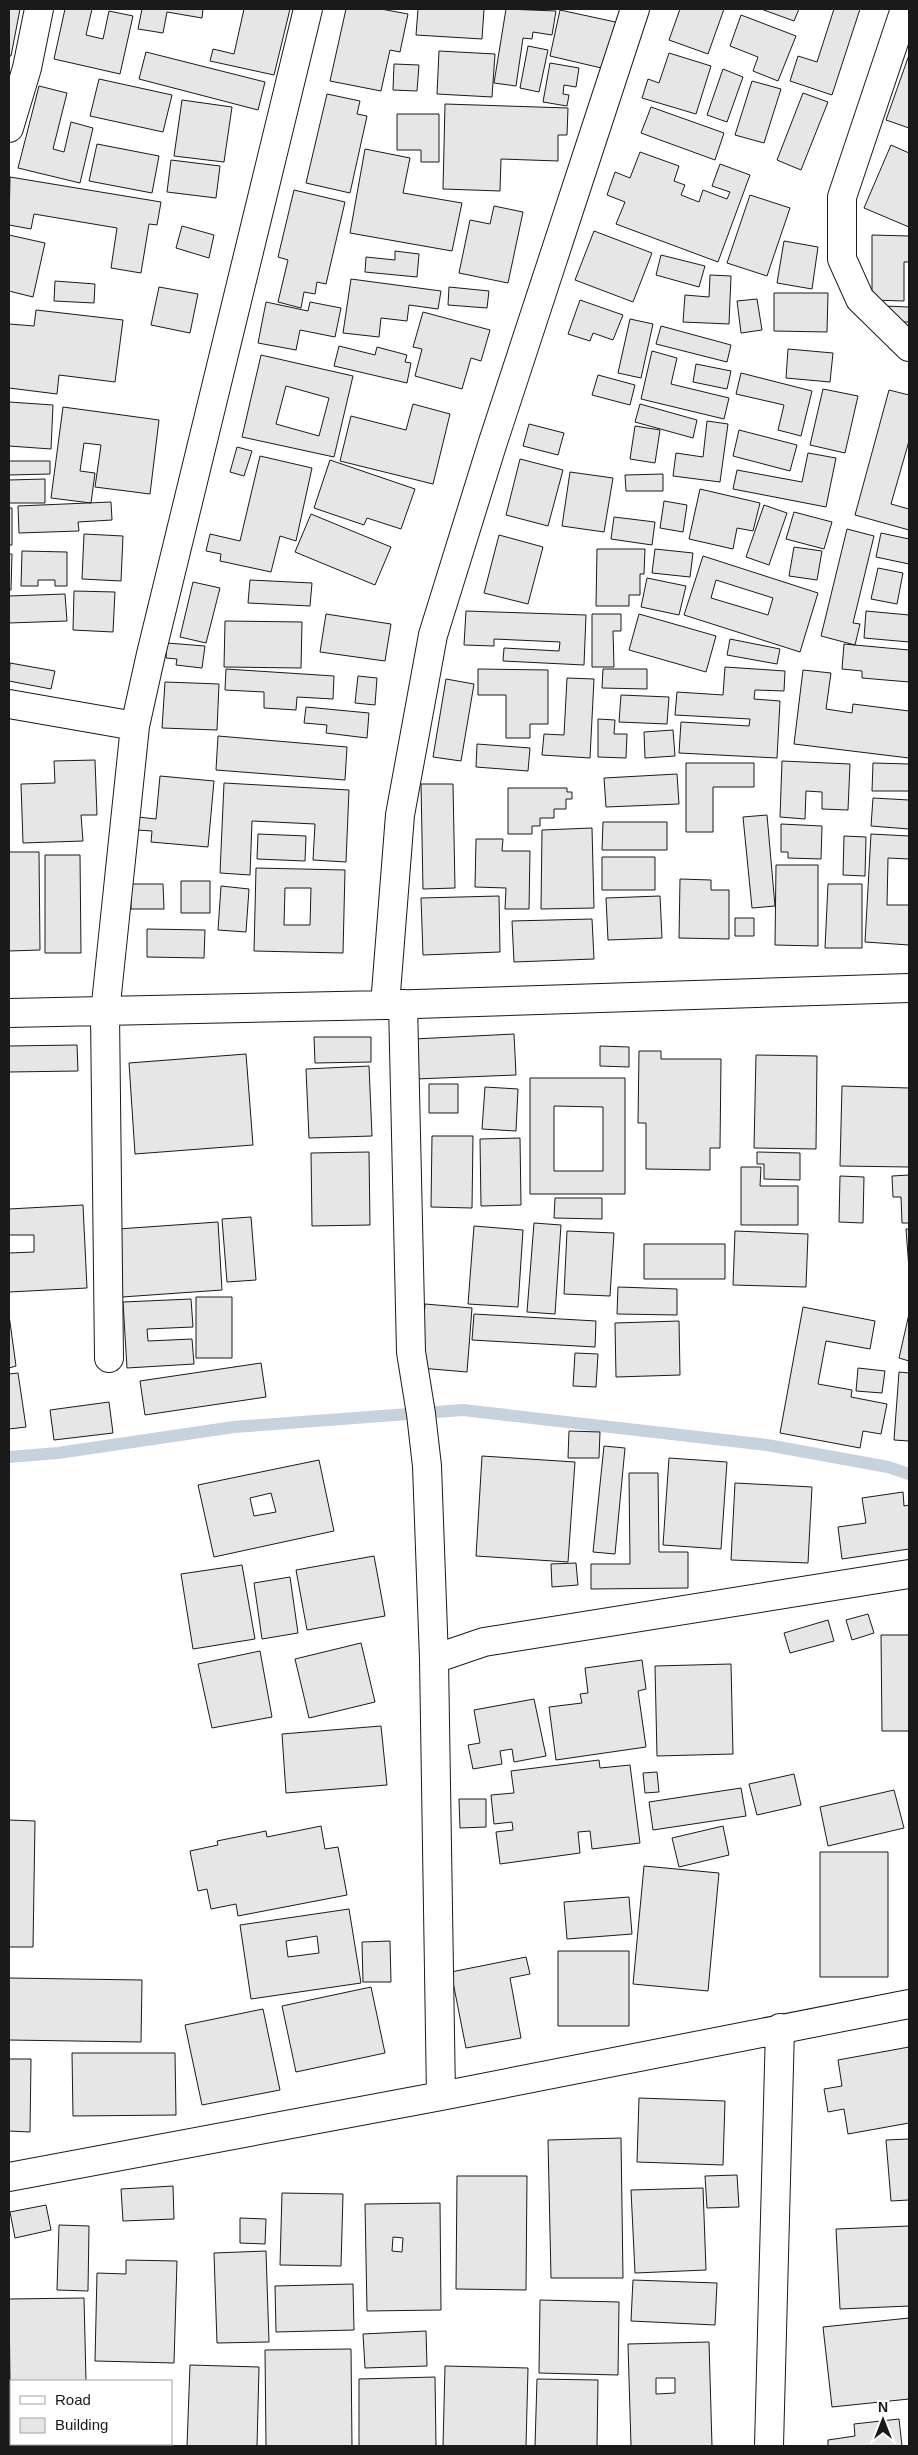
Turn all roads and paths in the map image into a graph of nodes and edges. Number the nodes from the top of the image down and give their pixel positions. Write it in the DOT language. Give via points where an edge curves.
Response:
graph roads {
  1 [pos="39,9"];
  2 [pos="308,9"];
  3 [pos="636,9"];
  4 [pos="905,9"];
  5 [pos="9,128"];
  6 [pos="909,346"];
  7 [pos="9,704"];
  8 [pos="135,726"];
  9 [pos="909,988"];
  10 [pos="394,1005"];
  11 [pos="9,1013"];
  12 [pos="105,1013"];
  13 [pos="109,1358"];
  14 [pos="909,1574"];
  15 [pos="434,1659"];
  16 [pos="909,2004"];
  17 [pos="780,2028"];
  18 [pos="441,2096"];
  19 [pos="9,2177"];
  20 [pos="769,2446"];
  1 -- 5 [label="street"];
  2 -- 8 [label="street"];
  3 -- 10 [label="street" via="492,445 434,635 400,815"];
  4 -- 6 [label="street" via="842,197 842,259 860,299"];
  7 -- 8 [label="street"];
  8 -- 12 [label="street"];
  9 -- 10 [label="street"];
  10 -- 12 [label="street"];
  10 -- 15 [label="street" via="410,1329 427,1466"];
  11 -- 12 [label="street"];
  12 -- 13 [label="street"];
  14 -- 15 [label="street" via="484,1642"];
  15 -- 18 [label="street"];
  16 -- 17 [label="street"];
  17 -- 18 [label="street"];
  17 -- 20 [label="street"];
  18 -- 19 [label="street"];
}
